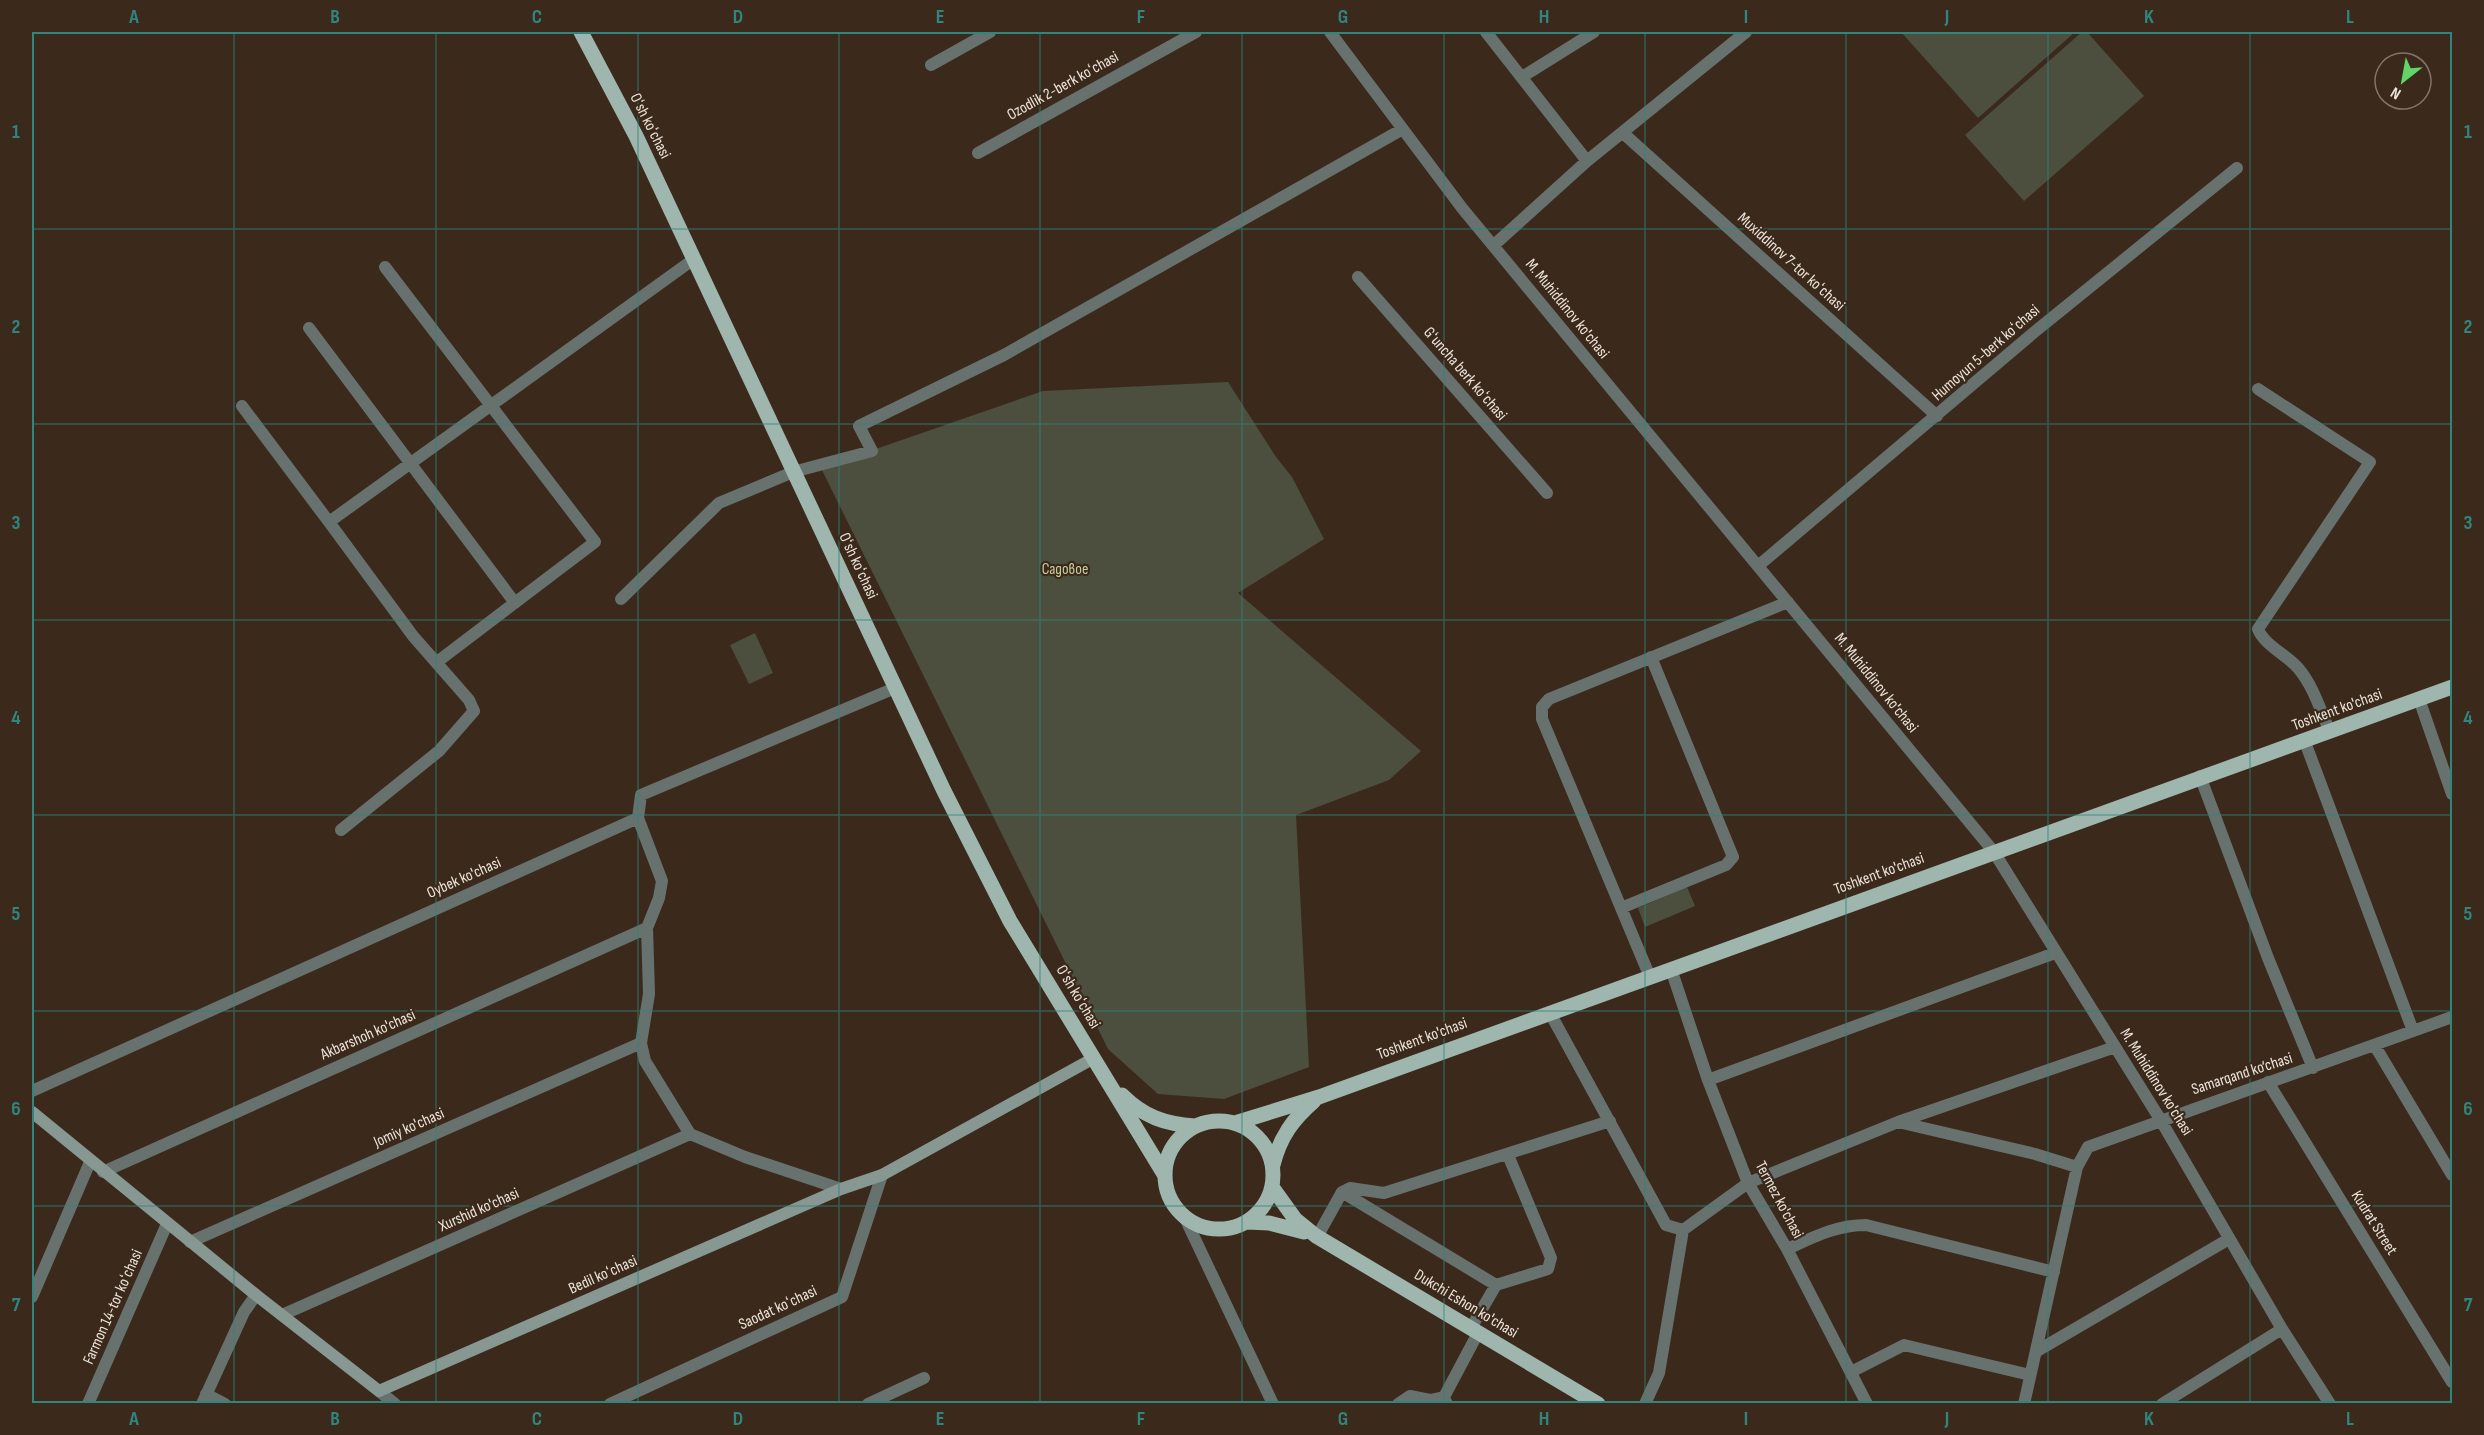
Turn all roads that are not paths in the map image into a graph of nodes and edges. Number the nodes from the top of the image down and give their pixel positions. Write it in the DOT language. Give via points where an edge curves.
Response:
graph roads {
  1 [pos="581,32"];
  2 [pos="990,32"];
  3 [pos="1196,32"];
  4 [pos="1330,32"];
  5 [pos="1486,32"];
  6 [pos="1594,32"];
  7 [pos="1746,32"];
  8 [pos="931,65"];
  9 [pos="1522,77"];
  10 [pos="1401,130"];
  11 [pos="1623,133"];
  12 [pos="978,153"];
  13 [pos="1587,161"];
  14 [pos="2237,168"];
  15 [pos="1494,245"];
  16 [pos="694,259"];
  17 [pos="385,267"];
  18 [pos="1358,277"];
  19 [pos="309,328"];
  20 [pos="2258,389"];
  21 [pos="490,405"];
  22 [pos="242,406"];
  23 [pos="1937,416"];
  24 [pos="409,464"];
  25 [pos="794,472"];
  26 [pos="1547,493"];
  27 [pos="329,522"];
  28 [pos="1758,566"];
  29 [pos="621,599"];
  30 [pos="1788,602"];
  31 [pos="515,603"];
  32 [pos="1650,657"];
  33 [pos="437,662"];
  34 [pos="2452,687"];
  35 [pos="895,688"];
  36 [pos="2419,699"];
  37 [pos="2330,732"];
  38 [pos="2305,741"];
  39 [pos="2200,776"];
  40 [pos="2452,794"];
  41 [pos="638,818"];
  42 [pos="341,830"];
  43 [pos="1994,852"];
  44 [pos="1621,908"];
  45 [pos="647,928"];
  46 [pos="2055,953"];
  47 [pos="1671,969"];
  48 [pos="1650,977"];
  49 [pos="1550,1013"];
  50 [pos="2452,1017"];
  51 [pos="2413,1031"];
  52 [pos="641,1044"];
  53 [pos="2375,1046"];
  54 [pos="2115,1047"];
  55 [pos="1094,1059"];
  56 [pos="2313,1068"];
  57 [pos="1106,1077"];
  58 [pos="1708,1080"];
  59 [pos="2268,1082"];
  60 [pos="32,1091"];
  61 [pos="1319,1097"];
  62 [pos="32,1112"];
  63 [pos="2160,1119"];
  64 [pos="1610,1121"];
  65 [pos="1898,1122"];
  66 [pos="1235,1123"];
  67 [pos="1195,1126"];
  68 [pos="690,1134"];
  69 [pos="1508,1155"];
  70 [pos="90,1162"];
  71 [pos="1273,1165"];
  72 [pos="2077,1167"];
  73 [pos="102,1172"];
  74 [pos="1164,1174"];
  75 [pos="882,1175"];
  76 [pos="2452,1175"];
  77 [pos="1748,1183"];
  78 [pos="1272,1187"];
  79 [pos="841,1189"];
  80 [pos="1342,1192"];
  81 [pos="1185,1218"];
  82 [pos="1248,1222"];
  83 [pos="167,1224"];
  84 [pos="1683,1230"];
  85 [pos="1316,1237"];
  86 [pos="2229,1239"];
  87 [pos="190,1242"];
  88 [pos="1787,1249"];
  89 [pos="2054,1272"];
  90 [pos="1496,1285"];
  91 [pos="256,1295"];
  92 [pos="32,1297"];
  93 [pos="282,1315"];
  94 [pos="2282,1329"];
  95 [pos="1474,1331"];
  96 [pos="2037,1351"];
  97 [pos="1851,1372"];
  98 [pos="2030,1375"];
  99 [pos="924,1378"];
  100 [pos="2452,1382"];
  101 [pos="379,1391"];
  102 [pos="204,1399"];
  103 [pos="1445,1400"];
  104 [pos="88,1404"];
  105 [pos="225,1404"];
  106 [pos="395,1404"];
  107 [pos="610,1404"];
  108 [pos="868,1404"];
  109 [pos="1273,1404"];
  110 [pos="1398,1404"];
  111 [pos="1598,1404"];
  112 [pos="1645,1404"];
  113 [pos="1867,1404"];
  114 [pos="2024,1404"];
  115 [pos="2162,1404"];
  116 [pos="2330,1404"];
  1 -- 16 [label="main road, Oʻsh koʻchasi"];
  2 -- 8 [label="street"];
  3 -- 12 [label="street, Ozodlik 2-berk koʻchasi"];
  4 -- 10 [label="street, M. Muhiddinov ko'chasi"];
  5 -- 9 [label="street"];
  6 -- 9 [label="street"];
  7 -- 11 [label="street"];
  9 -- 13 [label="street"];
  10 -- 15 [label="street, M. Muhiddinov ko'chasi"];
  10 -- 25 [label="street" via="1004,355 859,426 872,451"];
  11 -- 13 [label="street"];
  11 -- 23 [label="street, Muxiddinov 7-tor koʻchasi"];
  13 -- 15 [label="street"];
  14 -- 23 [label="street, Humoyun 5-berk koʻchasi"];
  15 -- 28 [label="street, M. Muhiddinov ko'chasi"];
  16 -- 21 [label="street"];
  16 -- 25 [label="main road, Oʻsh koʻchasi"];
  17 -- 21 [label="street"];
  18 -- 26 [label="street, Gʻuncha berk koʻchasi"];
  19 -- 24 [label="street"];
  20 -- 37 [label="street" via="2370,462 2258,629 2301,671"];
  21 -- 24 [label="street"];
  21 -- 31 [label="street" via="595,542"];
  22 -- 27 [label="street"];
  23 -- 28 [label="street, Humoyun 5-berk koʻchasi"];
  24 -- 27 [label="street"];
  24 -- 31 [label="street"];
  25 -- 29 [label="street" via="719,503"];
  25 -- 35 [label="main road, Oʻsh koʻchasi"];
  27 -- 33 [label="street" via="413,636"];
  28 -- 30 [label="street, M. Muhiddinov ko'chasi"];
  30 -- 32 [label="street"];
  30 -- 43 [label="street, M. Muhiddinov ko'chasi"];
  31 -- 33 [label="street"];
  32 -- 44 [label="street" via="1549,699 1541,711"];
  32 -- 44 [label="street" via="1733,857 1726,865"];
  33 -- 42 [label="street" via="473,707 471,715 439,752"];
  34 -- 36 [label="main road, Toshkent ko'chasi"];
  35 -- 41 [label="street" via="641,795"];
  35 -- 55 [label="main road, Oʻsh koʻchasi" via="1010,921"];
  36 -- 37 [label="main road, Toshkent ko'chasi"];
  36 -- 40 [label="street"];
  37 -- 38 [label="main road, Toshkent ko'chasi"];
  38 -- 39 [label="main road, Toshkent ko'chasi"];
  38 -- 51 [label="street"];
  39 -- 43 [label="main road, Toshkent ko'chasi"];
  39 -- 56 [label="street"];
  41 -- 45 [label="street" via="662,881"];
  41 -- 60 [label="street, Oybek ko'chasi"];
  43 -- 46 [label="street, M. Muhiddinov ko'chasi"];
  43 -- 47 [label="main road, Toshkent ko'chasi"];
  44 -- 48 [label="street"];
  45 -- 52 [label="street" via="649,994"];
  45 -- 73 [label="street, Akbarshoh ko'chasi"];
  46 -- 54 [label="street, M. Muhiddinov ko'chasi"];
  46 -- 58 [label="street"];
  47 -- 48 [label="main road, Toshkent ko'chasi"];
  47 -- 58 [label="street, Termez ko'chasi"];
  48 -- 49 [label="main road, Toshkent ko'chasi"];
  49 -- 61 [label="main road, Toshkent ko'chasi"];
  49 -- 64 [label="street"];
  50 -- 51 [label="street, Samarqand ko‘chasi"];
  51 -- 53 [label="street, Samarqand ko‘chasi"];
  52 -- 68 [label="street" via="645,1061"];
  52 -- 87 [label="street, Jomiy ko'chasi"];
  53 -- 56 [label="street, Samarqand ko‘chasi"];
  53 -- 76 [label="street"];
  54 -- 63 [label="street, M. Muhiddinov ko'chasi"];
  54 -- 65 [label="street"];
  55 -- 57 [label="main road, Oʻsh koʻchasi"];
  55 -- 75 [label="street, Bedil koʻchasi"];
  56 -- 59 [label="street, Samarqand ko‘chasi"];
  57 -- 67 [label="main road" via="1134,1107 1154,1119"];
  57 -- 74 [label="main road"];
  58 -- 77 [label="street, Termez ko'chasi"];
  59 -- 63 [label="street, Samarqand ko‘chasi"];
  59 -- 100 [label="street, Kudrat Street"];
  61 -- 66 [label="main road, Toshkent ko'chasi"];
  61 -- 71 [label="main road" via="1286,1131"];
  62 -- 70 [label="street"];
  63 -- 72 [label="street, Samarqand ko‘chasi" via="2088,1147"];
  63 -- 86 [label="street, M. Muhiddinov ko'chasi"];
  64 -- 69 [label="street"];
  64 -- 84 [label="street" via="1666,1225"];
  65 -- 72 [label="street"];
  65 -- 77 [label="street"];
  66 -- 67 [label="main road" via="1208,1122"];
  66 -- 71 [label="main road" via="1260,1139"];
  67 -- 74 [label="main road" via="1173,1145"];
  68 -- 79 [label="street"];
  68 -- 93 [label="street, Xurshid ko'chasi"];
  69 -- 80 [label="street" via="1384,1193 1350,1188"];
  69 -- 90 [label="street" via="1551,1258 1548,1269"];
  70 -- 73 [label="street"];
  70 -- 92 [label="street"];
  71 -- 78 [label="main road"];
  72 -- 89 [label="street, Samarqand ko‘chasi"];
  73 -- 83 [label="street"];
  74 -- 81 [label="main road" via="1173,1206"];
  75 -- 79 [label="street, Bedil koʻchasi"];
  75 -- 107 [label="street, Saodat koʻchasi" via="842,1297"];
  77 -- 84 [label="street"];
  77 -- 88 [label="street, Termez ko'chasi"];
  78 -- 82 [label="main road" via="1259,1212"];
  78 -- 85 [label="main road" via="1295,1220"];
  79 -- 101 [label="street, Bedil koʻchasi"];
  80 -- 85 [label="street"];
  80 -- 90 [label="street"];
  81 -- 82 [label="main road" via="1216,1230"];
  81 -- 109 [label="street"];
  82 -- 85 [label="main road" via="1286,1226"];
  83 -- 87 [label="street"];
  83 -- 104 [label="street, Farmon 14-tor koʻchasi"];
  84 -- 112 [label="street" via="1659,1373"];
  85 -- 95 [label="main road, Dukchi Eshon ko'chasi"];
  86 -- 94 [label="street, M. Muhiddinov ko'chasi"];
  86 -- 96 [label="street"];
  87 -- 91 [label="street"];
  88 -- 89 [label="street" via="1830,1229 1866,1225"];
  88 -- 97 [label="street, Termez ko'chasi"];
  89 -- 96 [label="street, Samarqand ko‘chasi"];
  90 -- 95 [label="street"];
  91 -- 93 [label="street"];
  91 -- 102 [label="street" via="244,1312"];
  93 -- 101 [label="street"];
  94 -- 115 [label="street"];
  94 -- 116 [label="street, M. Muhiddinov ko'chasi"];
  95 -- 103 [label="street"];
  95 -- 111 [label="main road, Dukchi Eshon ko'chasi"];
  96 -- 98 [label="street, Samarqand ko‘chasi"];
  97 -- 98 [label="street" via="1904,1345"];
  97 -- 113 [label="street, Termez ko'chasi"];
  98 -- 114 [label="street, Samarqand ko‘chasi"];
  99 -- 108 [label="street"];
  101 -- 106 [label="street"];
  102 -- 105 [label="street"];
  103 -- 110 [label="street" via="1410,1396"];
}
